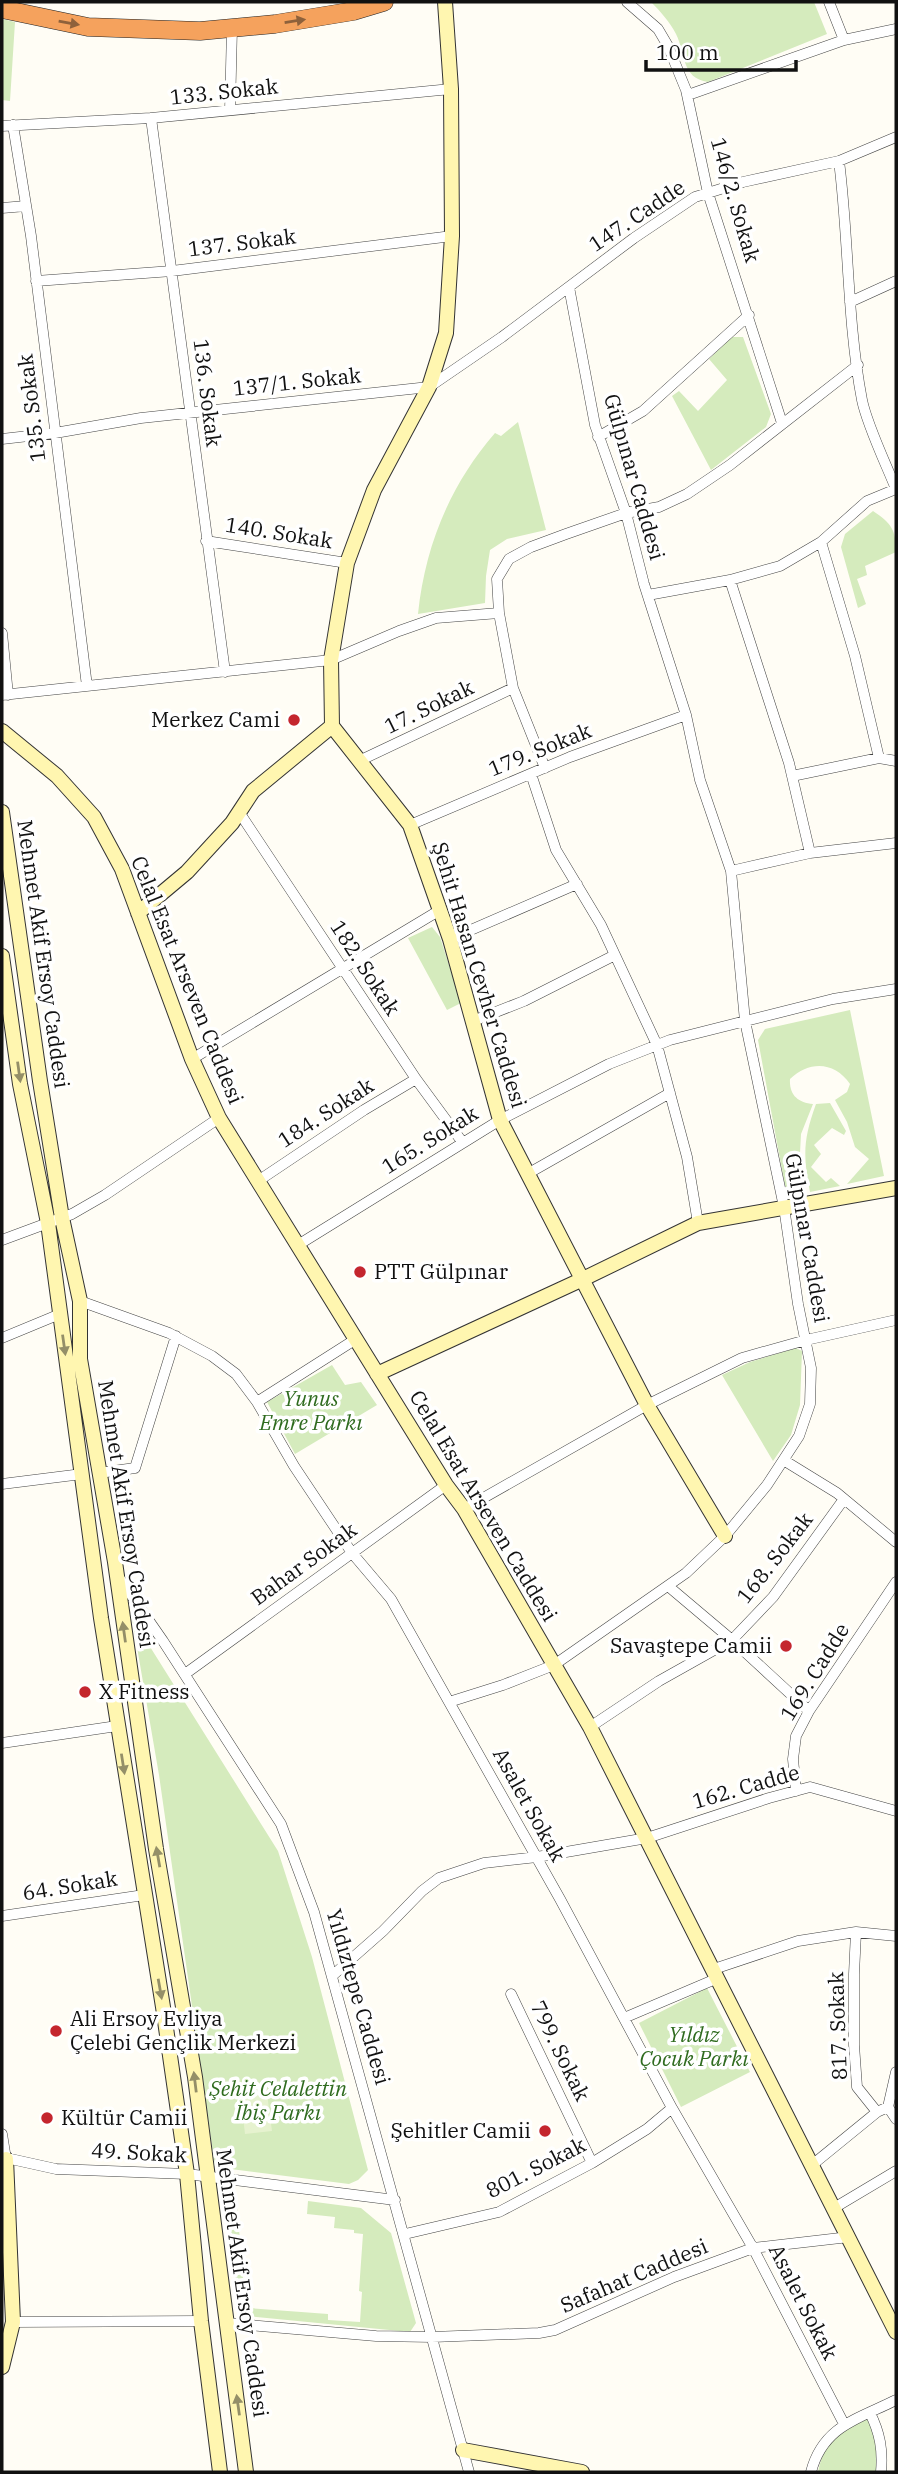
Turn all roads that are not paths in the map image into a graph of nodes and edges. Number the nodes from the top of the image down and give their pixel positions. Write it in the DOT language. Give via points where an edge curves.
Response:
graph roads {
  1 [pos="384,2"];
  2 [pos="445,2"];
  3 [pos="628,2"];
  4 [pos="829,2"];
  5 [pos="2,9"];
  6 [pos="232,28"];
  7 [pos="896,29"];
  8 [pos="844,40"];
  9 [pos="451,89"];
  10 [pos="688,95"];
  11 [pos="230,110"];
  12 [pos="150,118"];
  13 [pos="7,126"];
  14 [pos="896,137"];
  15 [pos="839,161"];
  16 [pos="708,193"];
  17 [pos="26,206"];
  18 [pos="2,208"];
  19 [pos="452,236"];
  20 [pos="172,271"];
  21 [pos="36,281"];
  22 [pos="896,281"];
  23 [pos="569,287"];
  24 [pos="850,302"];
  25 [pos="749,314"];
  26 [pos="858,365"];
  27 [pos="429,387"];
  28 [pos="191,413"];
  29 [pos="782,423"];
  30 [pos="55,433"];
  31 [pos="598,437"];
  32 [pos="2,439"];
  33 [pos="896,489"];
  34 [pos="626,513"];
  35 [pos="206,541"];
  36 [pos="821,542"];
  37 [pos="347,563"];
  38 [pos="730,580"];
  39 [pos="648,595"];
  40 [pos="499,613"];
  41 [pos="2,633"];
  42 [pos="331,660"];
  43 [pos="225,672"];
  44 [pos="87,687"];
  45 [pos="513,688"];
  46 [pos="5,695"];
  47 [pos="686,715"];
  48 [pos="332,726"];
  49 [pos="2,731"];
  50 [pos="879,758"];
  51 [pos="361,760"];
  52 [pos="896,761"];
  53 [pos="545,768"];
  54 [pos="531,774"];
  55 [pos="792,776"];
  56 [pos="2,812"];
  57 [pos="239,812"];
  58 [pos="410,825"];
  59 [pos="896,843"];
  60 [pos="810,853"];
  61 [pos="731,872"];
  62 [pos="577,884"];
  63 [pos="440,910"];
  64 [pos="138,913"];
  65 [pos="450,939"];
  66 [pos="615,955"];
  67 [pos="2,956"];
  68 [pos="342,968"];
  69 [pos="896,989"];
  70 [pos="4,993"];
  71 [pos="473,1021"];
  72 [pos="745,1021"];
  73 [pos="657,1045"];
  74 [pos="192,1059"];
  75 [pos="415,1079"];
  76 [pos="670,1093"];
  77 [pos="219,1118"];
  78 [pos="500,1120"];
  79 [pos="463,1143"];
  80 [pos="528,1173"];
  81 [pos="258,1181"];
  82 [pos="896,1188"];
  83 [pos="784,1207"];
  84 [pos="55,1220"];
  85 [pos="698,1223"];
  86 [pos="2,1240"];
  87 [pos="298,1245"];
  88 [pos="583,1279"];
  89 [pos="80,1301"];
  90 [pos="60,1314"];
  91 [pos="896,1320"];
  92 [pos="176,1336"];
  93 [pos="2,1338"];
  94 [pos="356,1339"];
  95 [pos="806,1340"];
  96 [pos="377,1374"];
  97 [pos="257,1402"];
  98 [pos="647,1405"];
  99 [pos="785,1461"];
  100 [pos="99,1473"];
  101 [pos="82,1474"];
  102 [pos="2,1484"];
  103 [pos="446,1485"];
  104 [pos="844,1499"];
  105 [pos="464,1509"];
  106 [pos="725,1536"];
  107 [pos="896,1542"];
  108 [pos="352,1553"];
  109 [pos="116,1574"];
  110 [pos="896,1582"];
  111 [pos="668,1586"];
  112 [pos="732,1640"];
  113 [pos="554,1665"];
  114 [pos="185,1674"];
  115 [pos="449,1702"];
  116 [pos="809,1711"];
  117 [pos="117,1726"];
  118 [pos="590,1727"];
  119 [pos="2,1743"];
  120 [pos="796,1791"];
  121 [pos="896,1811"];
  122 [pos="647,1838"];
  123 [pos="537,1857"];
  124 [pos="144,1895"];
  125 [pos="2,1916"];
  126 [pos="856,1933"];
  127 [pos="896,1936"];
  128 [pos="716,1973"];
  129 [pos="332,1976"];
  130 [pos="511,1994"];
  131 [pos="624,2018"];
  132 [pos="896,2072"];
  133 [pos="888,2107"];
  134 [pos="672,2108"];
  135 [pos="877,2112"];
  136 [pos="896,2119"];
  137 [pos="2,2134"];
  138 [pos="4,2158"];
  139 [pos="592,2162"];
  140 [pos="812,2165"];
  141 [pos="896,2171"];
  142 [pos="187,2174"];
  143 [pos="206,2177"];
  144 [pos="395,2200"];
  145 [pos="834,2208"];
  146 [pos="405,2234"];
  147 [pos="849,2237"];
  148 [pos="753,2248"];
  149 [pos="201,2321"];
  150 [pos="7,2322"];
  151 [pos="226,2323"];
  152 [pos="895,2324"];
  153 [pos="432,2337"];
  154 [pos="2,2367"];
  155 [pos="896,2400"];
  156 [pos="870,2413"];
  157 [pos="844,2424"];
  158 [pos="463,2450"];
  159 [pos="220,2472"];
  160 [pos="246,2472"];
  161 [pos="469,2472"];
  162 [pos="582,2472"];
  163 [pos="811,2472"];
  164 [pos="881,2472"];
  6 -- 1 [label="highway, one-way" via="354,11"];
  2 -- 9 [label="main road"];
  3 -- 10 [label="street, 146/2. Sokak" via="658,29"];
  4 -- 8 [label="street"];
  5 -- 6 [label="highway, one-way" via="88,27"];
  6 -- 11 [label="street"];
  7 -- 8 [label="street"];
  8 -- 10 [label="street"];
  9 -- 11 [label="street, 133. Sokak"];
  9 -- 19 [label="main road"];
  10 -- 16 [label="street, 146/2. Sokak"];
  11 -- 12 [label="street, 133. Sokak"];
  12 -- 13 [label="street, 133. Sokak"];
  12 -- 20 [label="street, 136. Sokak"];
  13 -- 17 [label="street, 135. Sokak"];
  14 -- 15 [label="street, 147. Cadde"];
  15 -- 16 [label="street, 147. Cadde"];
  15 -- 24 [label="street"];
  16 -- 23 [label="street, 147. Cadde" via="634,238"];
  16 -- 25 [label="street, 146/2. Sokak"];
  17 -- 18 [label="street"];
  17 -- 21 [label="street, 135. Sokak"];
  19 -- 20 [label="street, 137. Sokak"];
  19 -- 27 [label="main road" via="446,332"];
  20 -- 21 [label="street, 137. Sokak"];
  20 -- 28 [label="street, 136. Sokak"];
  21 -- 30 [label="street, 135. Sokak"];
  22 -- 24 [label="street"];
  23 -- 27 [label="street, 147. Cadde"];
  23 -- 31 [label="street, Gülpınar Caddesi"];
  24 -- 26 [label="street"];
  25 -- 29 [label="street, 146/2. Sokak"];
  25 -- 31 [label="street" via="643,411"];
  26 -- 29 [label="street"];
  26 -- 33 [label="street" via="862,402"];
  27 -- 28 [label="street, 137/1. Sokak"];
  27 -- 37 [label="main road" via="374,489"];
  28 -- 30 [label="street, 137/1. Sokak"];
  28 -- 35 [label="street, 136. Sokak"];
  29 -- 34 [label="street" via="687,494 659,507"];
  30 -- 32 [label="street, 137/1. Sokak"];
  30 -- 44 [label="street, 135. Sokak"];
  31 -- 34 [label="street, Gülpınar Caddesi"];
  33 -- 36 [label="street" via="867,501"];
  34 -- 39 [label="street, Gülpınar Caddesi"];
  34 -- 40 [label="street" via="509,559 497,579"];
  35 -- 37 [label="street, 140. Sokak"];
  35 -- 43 [label="street, 136. Sokak"];
  36 -- 38 [label="street" via="780,566"];
  36 -- 50 [label="street"];
  37 -- 42 [label="main road"];
  38 -- 39 [label="street"];
  38 -- 55 [label="street"];
  39 -- 47 [label="street, Gülpınar Caddesi"];
  40 -- 42 [label="street" via="436,618"];
  40 -- 45 [label="street"];
  41 -- 46 [label="street"];
  42 -- 43 [label="street"];
  42 -- 48 [label="main road"];
  43 -- 44 [label="street"];
  44 -- 46 [label="street"];
  45 -- 51 [label="street, 17. Sokak"];
  45 -- 53 [label="street"];
  47 -- 53 [label="street, 179. Sokak"];
  47 -- 61 [label="street, Gülpınar Caddesi" via="700,780"];
  48 -- 51 [label="main road, Şehit Hasan Cevher Caddesi"];
  48 -- 57 [label="main road" via="253,791"];
  49 -- 64 [label="main road, Celal Esat Arseven Caddesi" via="57,776 94,817 122,869"];
  50 -- 52 [label="street"];
  50 -- 55 [label="street"];
  51 -- 58 [label="main road, Şehit Hasan Cevher Caddesi"];
  53 -- 54 [label="street, 179. Sokak"];
  54 -- 58 [label="street, 179. Sokak"];
  54 -- 62 [label="street" via="556,850"];
  55 -- 60 [label="street"];
  56 -- 84 [label="main road, Mehmet Akif Ersoy Caddesi"];
  57 -- 64 [label="main road" via="187,872"];
  57 -- 68 [label="street, 182. Sokak"];
  58 -- 63 [label="main road, Şehit Hasan Cevher Caddesi"];
  59 -- 60 [label="street"];
  60 -- 61 [label="street"];
  61 -- 72 [label="street, Gülpınar Caddesi"];
  62 -- 65 [label="street"];
  62 -- 66 [label="street"];
  63 -- 65 [label="main road, Şehit Hasan Cevher Caddesi"];
  63 -- 68 [label="street"];
  64 -- 74 [label="main road, Celal Esat Arseven Caddesi"];
  65 -- 71 [label="main road, Şehit Hasan Cevher Caddesi"];
  66 -- 71 [label="street"];
  66 -- 73 [label="street"];
  67 -- 70 [label="main road, Mehmet Akif Ersoy Caddesi"];
  68 -- 74 [label="street"];
  68 -- 75 [label="street, 182. Sokak"];
  69 -- 72 [label="street, 165. Sokak"];
  70 -- 84 [label="main road, Mehmet Akif Ersoy Caddesi, one-way" via="20,1084"];
  71 -- 78 [label="main road, Şehit Hasan Cevher Caddesi"];
  72 -- 73 [label="street, 165. Sokak"];
  72 -- 83 [label="street, Gülpınar Caddesi"];
  73 -- 76 [label="street"];
  73 -- 78 [label="street, 165. Sokak" via="609,1064"];
  74 -- 77 [label="main road, Celal Esat Arseven Caddesi"];
  75 -- 79 [label="street, 182. Sokak"];
  75 -- 81 [label="street, 184. Sokak"];
  76 -- 80 [label="street"];
  76 -- 85 [label="street"];
  77 -- 81 [label="main road, Celal Esat Arseven Caddesi"];
  77 -- 84 [label="street" via="105,1195"];
  78 -- 79 [label="street, 165. Sokak"];
  78 -- 80 [label="main road, Şehit Hasan Cevher Caddesi"];
  79 -- 87 [label="street, 165. Sokak"];
  80 -- 88 [label="main road, Şehit Hasan Cevher Caddesi"];
  81 -- 87 [label="main road, Celal Esat Arseven Caddesi"];
  82 -- 83 [label="main road"];
  83 -- 85 [label="main road"];
  83 -- 95 [label="street, Gülpınar Caddesi"];
  84 -- 86 [label="street"];
  84 -- 89 [label="main road, Mehmet Akif Ersoy Caddesi"];
  84 -- 90 [label="main road, Mehmet Akif Ersoy Caddesi"];
  85 -- 88 [label="main road"];
  87 -- 94 [label="main road, Celal Esat Arseven Caddesi"];
  88 -- 96 [label="main road"];
  88 -- 98 [label="main road, Şehit Hasan Cevher Caddesi"];
  89 -- 92 [label="street, Asalet Sokak"];
  89 -- 100 [label="main road, Mehmet Akif Ersoy Caddesi" via="80,1359"];
  90 -- 93 [label="street"];
  90 -- 101 [label="main road, Mehmet Akif Ersoy Caddesi, one-way"];
  91 -- 95 [label="street"];
  92 -- 97 [label="street, Asalet Sokak" via="236,1374"];
  92 -- 100 [label="street" via="135,1468"];
  94 -- 96 [label="main road, Celal Esat Arseven Caddesi"];
  94 -- 97 [label="street"];
  95 -- 98 [label="street" via="742,1358"];
  95 -- 99 [label="street, Gülpınar Caddesi" via="810,1404"];
  96 -- 103 [label="main road, Celal Esat Arseven Caddesi"];
  97 -- 108 [label="street, Asalet Sokak"];
  98 -- 105 [label="street"];
  98 -- 106 [label="main road, Şehit Hasan Cevher Caddesi"];
  99 -- 104 [label="street"];
  99 -- 106 [label="street, Gülpınar Caddesi"];
  100 -- 109 [label="main road, Mehmet Akif Ersoy Caddesi"];
  101 -- 102 [label="street"];
  101 -- 117 [label="main road, Mehmet Akif Ersoy Caddesi"];
  103 -- 105 [label="main road, Celal Esat Arseven Caddesi"];
  103 -- 108 [label="street, Bahar Sokak"];
  104 -- 107 [label="street"];
  104 -- 112 [label="street, 168. Sokak" via="773,1597"];
  105 -- 113 [label="main road, Celal Esat Arseven Caddesi"];
  106 -- 111 [label="street, Gülpınar Caddesi"];
  108 -- 114 [label="street, Bahar Sokak"];
  108 -- 115 [label="street, Asalet Sokak" via="391,1598"];
  109 -- 114 [label="street, Yıldıztepe Caddesi"];
  143 -- 109 [label="main road, Mehmet Akif Ersoy Caddesi, one-way" via="195,2077"];
  110 -- 116 [label="street, 169. Cadde"];
  111 -- 112 [label="street"];
  111 -- 113 [label="street, Gülpınar Caddesi"];
  112 -- 116 [label="street"];
  112 -- 118 [label="street, 168. Sokak"];
  113 -- 115 [label="street, Gülpınar Caddesi"];
  113 -- 118 [label="main road, Celal Esat Arseven Caddesi"];
  114 -- 129 [label="street, Yıldıztepe Caddesi" via="281,1824"];
  115 -- 123 [label="street, Asalet Sokak"];
  116 -- 120 [label="street, 169. Cadde" via="796,1736"];
  117 -- 119 [label="street"];
  117 -- 124 [label="main road, Mehmet Akif Ersoy Caddesi, one-way"];
  118 -- 122 [label="main road, Celal Esat Arseven Caddesi"];
  120 -- 121 [label="street, 162. Cadde" via="810,1787"];
  120 -- 122 [label="street, 162. Cadde"];
  122 -- 123 [label="street, 162. Cadde"];
  122 -- 128 [label="main road, Celal Esat Arseven Caddesi"];
  123 -- 129 [label="street, 162. Cadde" via="484,1863 439,1878"];
  123 -- 131 [label="street, Asalet Sokak"];
  124 -- 125 [label="street, 64. Sokak"];
  124 -- 142 [label="main road, Mehmet Akif Ersoy Caddesi, one-way"];
  126 -- 127 [label="street"];
  126 -- 128 [label="street" via="798,1941"];
  126 -- 135 [label="street, 817. Sokak" via="858,2087"];
  128 -- 131 [label="street"];
  128 -- 140 [label="main road, Celal Esat Arseven Caddesi"];
  129 -- 144 [label="street, Yıldıztepe Caddesi"];
  130 -- 139 [label="street, 799. Sokak"];
  131 -- 134 [label="street, Asalet Sokak"];
  132 -- 133 [label="street"];
  133 -- 135 [label="street"];
  133 -- 136 [label="street"];
  134 -- 139 [label="street, 801. Sokak"];
  134 -- 148 [label="street, Asalet Sokak"];
  135 -- 140 [label="street"];
  137 -- 138 [label="street"];
  138 -- 142 [label="street, 49. Sokak" via="56,2169"];
  138 -- 150 [label="main road"];
  139 -- 146 [label="street, 801. Sokak" via="499,2212"];
  140 -- 145 [label="main road, Celal Esat Arseven Caddesi"];
  141 -- 145 [label="street"];
  142 -- 143 [label="street, 49. Sokak"];
  142 -- 149 [label="main road, Mehmet Akif Ersoy Caddesi"];
  143 -- 144 [label="street, 49. Sokak"];
  143 -- 151 [label="main road, Mehmet Akif Ersoy Caddesi"];
  144 -- 146 [label="street, Yıldıztepe Caddesi"];
  145 -- 147 [label="main road, Celal Esat Arseven Caddesi"];
  146 -- 153 [label="street, Yıldıztepe Caddesi"];
  147 -- 148 [label="street, Safahat Caddesi"];
  147 -- 152 [label="main road, Celal Esat Arseven Caddesi"];
  148 -- 153 [label="street, Safahat Caddesi" via="555,2330"];
  148 -- 157 [label="street, Asalet Sokak"];
  149 -- 150 [label="street"];
  149 -- 159 [label="main road, Mehmet Akif Ersoy Caddesi"];
  150 -- 154 [label="main road"];
  151 -- 153 [label="street, Safahat Caddesi"];
  160 -- 151 [label="main road, Mehmet Akif Ersoy Caddesi, one-way"];
  153 -- 158 [label="street, Yıldıztepe Caddesi"];
  155 -- 156 [label="street"];
  156 -- 157 [label="street"];
  156 -- 164 [label="street" via="883,2450"];
  157 -- 163 [label="street" via="826,2440"];
  158 -- 161 [label="street, Yıldıztepe Caddesi"];
  158 -- 162 [label="main road"];
}
